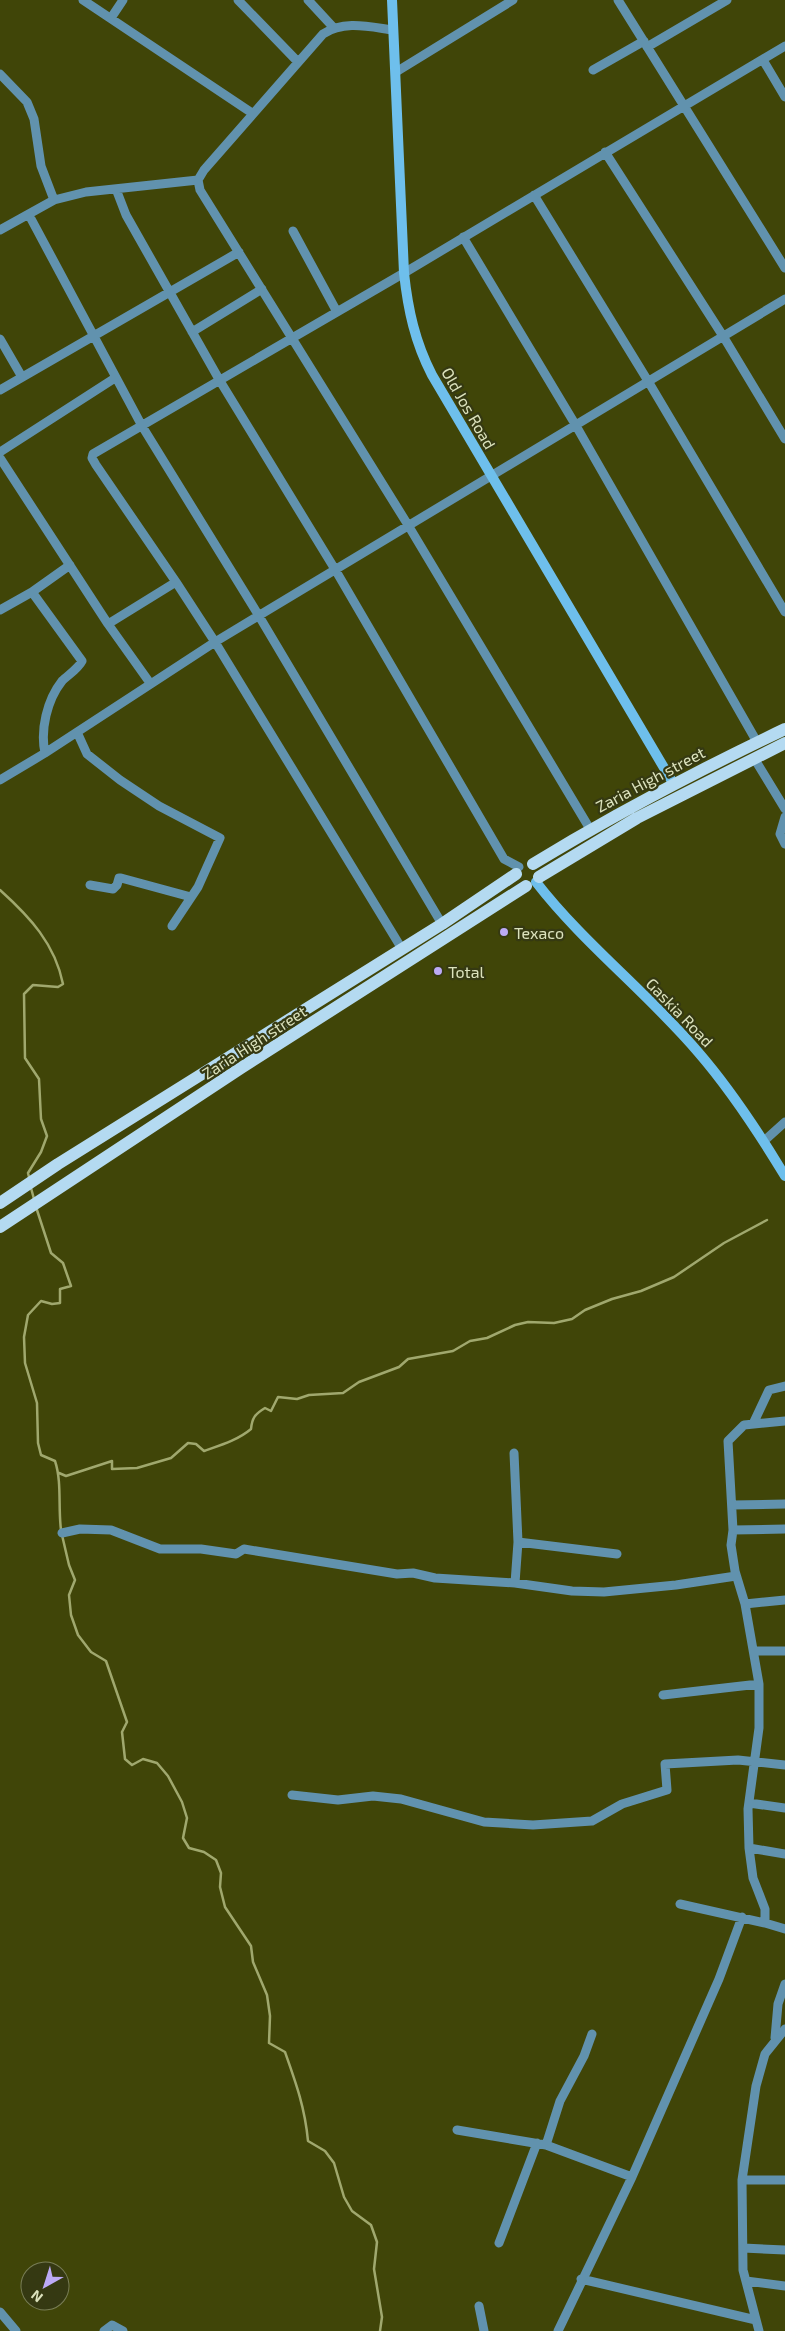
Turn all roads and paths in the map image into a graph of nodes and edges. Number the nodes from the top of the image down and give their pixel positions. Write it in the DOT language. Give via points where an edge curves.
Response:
graph roads {
  1 [pos="83,0"];
  2 [pos="123,0"];
  3 [pos="238,0"];
  4 [pos="308,0"];
  5 [pos="392,0"];
  6 [pos="513,0"];
  7 [pos="618,0"];
  8 [pos="727,0"];
  9 [pos="111,18"];
  10 [pos="333,27"];
  11 [pos="393,30"];
  12 [pos="645,44"];
  13 [pos="785,46"];
  14 [pos="763,60"];
  15 [pos="298,62"];
  16 [pos="593,70"];
  17 [pos="396,72"];
  18 [pos="0,74"];
  19 [pos="785,97"];
  20 [pos="684,105"];
  21 [pos="252,113"];
  22 [pos="605,152"];
  23 [pos="198,180"];
  24 [pos="116,189"];
  25 [pos="534,195"];
  26 [pos="54,200"];
  27 [pos="29,215"];
  28 [pos="0,230"];
  29 [pos="293,232"];
  30 [pos="463,237"];
  31 [pos="239,252"];
  32 [pos="785,268"];
  33 [pos="404,273"];
  34 [pos="262,289"];
  35 [pos="169,291"];
  36 [pos="785,299"];
  37 [pos="337,312"];
  38 [pos="192,332"];
  39 [pos="92,336"];
  40 [pos="723,336"];
  41 [pos="294,337"];
  42 [pos="0,339"];
  43 [pos="22,377"];
  44 [pos="115,378"];
  45 [pos="220,381"];
  46 [pos="648,381"];
  47 [pos="0,390"];
  48 [pos="575,424"];
  49 [pos="142,426"];
  50 [pos="785,439"];
  51 [pos="0,452"];
  52 [pos="0,458"];
  53 [pos="491,475"];
  54 [pos="408,525"];
  55 [pos="70,565"];
  56 [pos="336,571"];
  57 [pos="176,582"];
  58 [pos="32,592"];
  59 [pos="0,610"];
  60 [pos="785,612"];
  61 [pos="260,616"];
  62 [pos="108,624"];
  63 [pos="215,642"];
  64 [pos="150,683"];
  65 [pos="785,729"];
  66 [pos="77,732"];
  67 [pos="757,742"];
  68 [pos="785,744"];
  69 [pos="45,753"];
  70 [pos="754,758"];
  71 [pos="0,780"];
  72 [pos="674,783"];
  73 [pos="785,809"];
  74 [pos="785,817"];
  75 [pos="590,829"];
  76 [pos="785,844"];
  77 [pos="533,864"];
  78 [pos="517,871"];
  79 [pos="534,882"];
  80 [pos="90,885"];
  81 [pos="190,897"];
  82 [pos="442,924"];
  83 [pos="172,926"];
  84 [pos="402,949"];
  85 [pos="785,1122"];
  86 [pos="764,1141"];
  87 [pos="785,1176"];
  88 [pos="0,1203"];
  89 [pos="1,1226"];
  90 [pos="785,1386"];
  91 [pos="785,1421"];
  92 [pos="754,1424"];
  93 [pos="514,1452"];
  94 [pos="732,1504"];
  95 [pos="785,1504"];
  96 [pos="785,1529"];
  97 [pos="733,1530"];
  98 [pos="62,1533"];
  99 [pos="518,1542"];
  100 [pos="617,1554"];
  101 [pos="736,1576"];
  102 [pos="515,1583"];
  103 [pos="785,1600"];
  104 [pos="745,1604"];
  105 [pos="754,1651"];
  106 [pos="785,1651"];
  107 [pos="759,1684"];
  108 [pos="663,1695"];
  109 [pos="754,1760"];
  110 [pos="785,1765"];
  111 [pos="292,1795"];
  112 [pos="749,1803"];
  113 [pos="785,1808"];
  114 [pos="749,1848"];
  115 [pos="785,1854"];
  116 [pos="680,1904"];
  117 [pos="742,1917"];
  118 [pos="766,1923"];
  119 [pos="785,1930"];
  120 [pos="785,1984"];
  121 [pos="785,2029"];
  122 [pos="592,2034"];
  123 [pos="775,2038"];
  124 [pos="457,2130"];
  125 [pos="541,2144"];
  126 [pos="632,2177"];
  127 [pos="742,2180"];
  128 [pos="785,2180"];
  129 [pos="498,2243"];
  130 [pos="743,2248"];
  131 [pos="785,2250"];
  132 [pos="581,2279"];
  133 [pos="746,2282"];
  134 [pos="785,2286"];
  135 [pos="479,2306"];
  136 [pos="0,2312"];
  137 [pos="756,2320"];
  138 [pos="16,2331"];
  139 [pos="104,2331"];
  140 [pos="123,2331"];
  141 [pos="484,2331"];
  142 [pos="558,2331"];
  143 [pos="759,2331"];
  1 -- 9 [label="street"];
  2 -- 9 [label="street"];
  3 -- 15 [label="street"];
  4 -- 10 [label="street"];
  5 -- 11 [label="main road, Old Jos Road"];
  6 -- 17 [label="street"];
  7 -- 12 [label="street"];
  8 -- 12 [label="street"];
  9 -- 21 [label="street"];
  10 -- 11 [label="street" via="349,25"];
  10 -- 15 [label="street"];
  11 -- 17 [label="main road, Old Jos Road"];
  12 -- 16 [label="street"];
  12 -- 20 [label="street"];
  13 -- 14 [label="street"];
  14 -- 19 [label="street"];
  14 -- 20 [label="street"];
  15 -- 21 [label="street"];
  17 -- 33 [label="main road, Old Jos Road"];
  18 -- 26 [label="street" via="27,102 34,119 41,166"];
  20 -- 22 [label="street"];
  20 -- 32 [label="street"];
  21 -- 23 [label="street"];
  22 -- 25 [label="street"];
  22 -- 40 [label="street"];
  23 -- 24 [label="street"];
  23 -- 31 [label="street" via="208,204"];
  24 -- 26 [label="street"];
  24 -- 35 [label="street" via="126,215"];
  25 -- 30 [label="street"];
  25 -- 46 [label="street"];
  26 -- 27 [label="street"];
  27 -- 28 [label="street"];
  27 -- 39 [label="street"];
  29 -- 37 [label="street"];
  30 -- 33 [label="street"];
  30 -- 48 [label="street"];
  31 -- 34 [label="street"];
  31 -- 35 [label="street"];
  33 -- 37 [label="street"];
  33 -- 53 [label="main road, Old Jos Road" via="412,325 424,358"];
  34 -- 38 [label="street"];
  34 -- 41 [label="street"];
  35 -- 38 [label="street"];
  35 -- 39 [label="street"];
  36 -- 40 [label="street"];
  37 -- 41 [label="street"];
  38 -- 45 [label="street"];
  39 -- 43 [label="street"];
  39 -- 44 [label="street"];
  40 -- 46 [label="street"];
  40 -- 50 [label="street"];
  41 -- 45 [label="street"];
  41 -- 54 [label="street"];
  42 -- 43 [label="street"];
  43 -- 47 [label="street"];
  44 -- 49 [label="street"];
  44 -- 51 [label="street"];
  45 -- 49 [label="street"];
  45 -- 56 [label="street"];
  46 -- 48 [label="street"];
  46 -- 60 [label="street"];
  48 -- 53 [label="street"];
  48 -- 67 [label="street"];
  49 -- 57 [label="street" via="98,451 92,458"];
  49 -- 61 [label="street"];
  52 -- 55 [label="street"];
  53 -- 54 [label="street"];
  53 -- 72 [label="main road, Old Jos Road"];
  54 -- 56 [label="street"];
  54 -- 75 [label="street"];
  55 -- 58 [label="street"];
  55 -- 62 [label="street"];
  56 -- 61 [label="street"];
  56 -- 78 [label="street" via="504,859"];
  57 -- 62 [label="street"];
  57 -- 63 [label="street"];
  58 -- 59 [label="street"];
  58 -- 69 [label="street" via="82,661 61,682 52,701 44,727"];
  61 -- 63 [label="street"];
  61 -- 82 [label="street"];
  62 -- 64 [label="street"];
  63 -- 64 [label="street"];
  63 -- 84 [label="street"];
  64 -- 66 [label="street"];
  65 -- 67 [label="main road, Zaria High street"];
  66 -- 69 [label="street"];
  66 -- 81 [label="street" via="86,754 120,780 220,838 198,887"];
  67 -- 72 [label="main road, Zaria High street"];
  68 -- 70 [label="main road, Zaria High street"];
  69 -- 71 [label="street"];
  70 -- 73 [label="street"];
  70 -- 79 [label="main road, Zaria High street" via="637,818"];
  72 -- 75 [label="main road, Zaria High street"];
  74 -- 76 [label="street" via="780,834"];
  75 -- 77 [label="main road, Zaria High street"];
  77 -- 78 [label="main road" via="525,863"];
  77 -- 79 [label="main road" via="539,872"];
  78 -- 79 [label="main road" via="521,884"];
  78 -- 82 [label="main road, Zaria High street"];
  79 -- 86 [label="main road, Gaskia Road" via="574,927 698,1051"];
  79 -- 89 [label="main road, Zaria High street" via="240,1068"];
  80 -- 81 [label="street" via="113,889 119,878"];
  81 -- 83 [label="street"];
  82 -- 84 [label="main road, Zaria High street"];
  84 -- 88 [label="main road, Zaria High street"];
  85 -- 86 [label="street"];
  86 -- 87 [label="main road, Gaskia Road"];
  90 -- 92 [label="street" via="769,1390"];
  91 -- 92 [label="street"];
  92 -- 94 [label="street" via="744,1425 728,1441"];
  93 -- 99 [label="street"];
  94 -- 95 [label="street"];
  94 -- 97 [label="street"];
  96 -- 97 [label="street"];
  97 -- 101 [label="street" via="731,1545"];
  98 -- 102 [label="street" via="80,1529 111,1530 160,1549 201,1549 236,1554 244,1549 397,1574"];
  99 -- 100 [label="street"];
  99 -- 102 [label="street"];
  101 -- 102 [label="street" via="676,1586 604,1592"];
  101 -- 104 [label="street"];
  103 -- 104 [label="street"];
  104 -- 105 [label="street"];
  105 -- 106 [label="street"];
  105 -- 107 [label="street"];
  107 -- 108 [label="street"];
  107 -- 109 [label="street" via="759,1728"];
  109 -- 110 [label="street"];
  109 -- 111 [label="street" via="665,1764 667,1790 622,1804 592,1821 576,1823 504,1824 484,1822 400,1798 373,1796 338,1800"];
  109 -- 112 [label="street"];
  112 -- 113 [label="street"];
  112 -- 114 [label="street"];
  114 -- 115 [label="street"];
  114 -- 118 [label="street" via="753,1878 765,1909"];
  116 -- 117 [label="street"];
  117 -- 118 [label="street"];
  117 -- 126 [label="street" via="719,1979"];
  118 -- 119 [label="street"];
  120 -- 123 [label="street" via="778,2004"];
  121 -- 123 [label="street"];
  122 -- 125 [label="street"];
  123 -- 127 [label="street" via="765,2054 756,2086"];
  124 -- 125 [label="street"];
  125 -- 126 [label="street"];
  125 -- 129 [label="street"];
  126 -- 132 [label="street"];
  127 -- 128 [label="street"];
  127 -- 130 [label="street"];
  130 -- 131 [label="street"];
  130 -- 133 [label="street"];
  132 -- 137 [label="street"];
  132 -- 142 [label="street"];
  133 -- 134 [label="street"];
  133 -- 137 [label="street"];
  135 -- 141 [label="street"];
  136 -- 138 [label="street"];
  137 -- 143 [label="street"];
  139 -- 140 [label="street" via="112,2325"];
}
